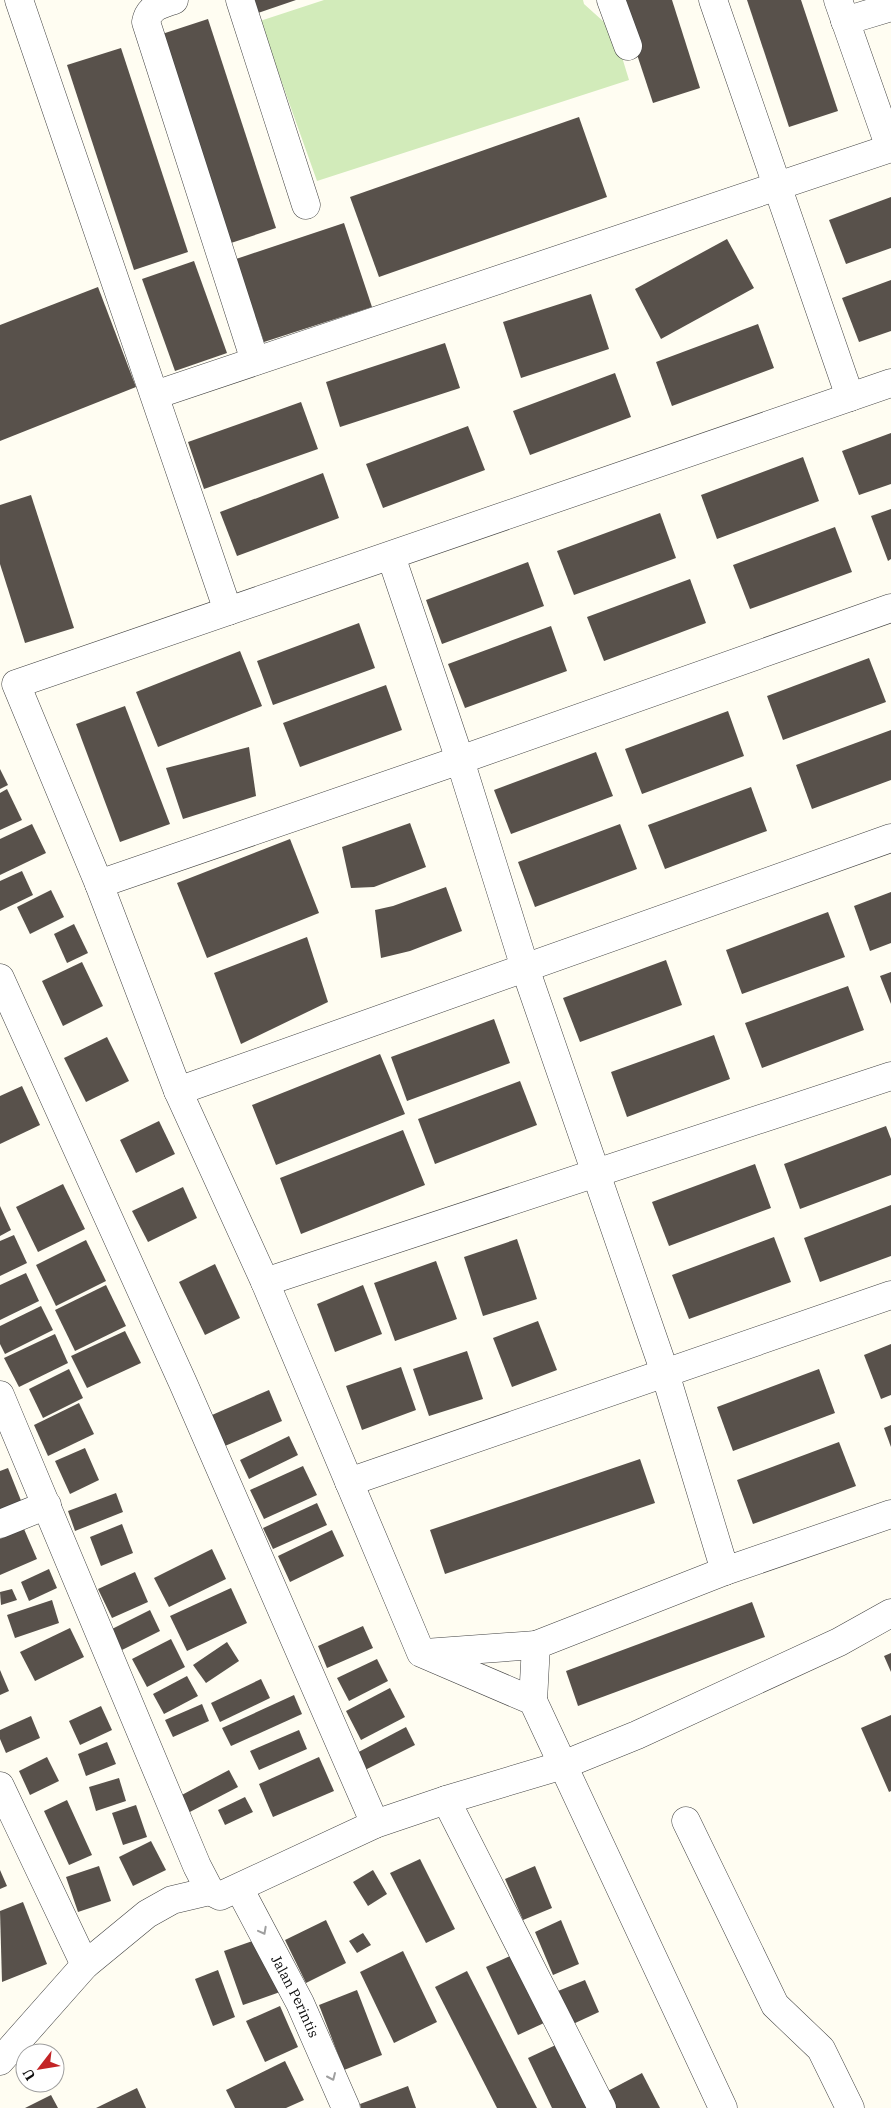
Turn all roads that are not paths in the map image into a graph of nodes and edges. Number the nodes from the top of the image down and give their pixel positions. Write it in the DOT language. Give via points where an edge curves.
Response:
graph roads {
  1 [pos="20,0"];
  2 [pos="174,0"];
  3 [pos="240,0"];
  4 [pos="611,0"];
  5 [pos="713,0"];
  6 [pos="891,7"];
  7 [pos="842,10"];
  8 [pos="628,46"];
  9 [pos="890,148"];
  10 [pos="776,187"];
  11 [pos="306,205"];
  12 [pos="255,361"];
  13 [pos="891,383"];
  14 [pos="155,395"];
  15 [pos="850,397"];
  16 [pos="391,556"];
  17 [pos="891,608"];
  18 [pos="228,611"];
  19 [pos="460,760"];
  20 [pos="891,838"];
  21 [pos="99,884"];
  22 [pos="525,968"];
  23 [pos="0,978"];
  24 [pos="891,1076"];
  25 [pos="178,1091"];
  26 [pos="596,1173"];
  27 [pos="265,1282"];
  28 [pos="891,1295"];
  29 [pos="665,1373"];
  30 [pos="0,1395"];
  31 [pos="350,1482"];
  32 [pos="47,1504"];
  33 [pos="891,1514"];
  34 [pos="0,1524"];
  35 [pos="726,1571"];
  36 [pos="891,1614"];
  37 [pos="536,1645"];
  38 [pos="421,1653"];
  39 [pos="533,1701"];
  40 [pos="563,1765"];
  41 [pos="0,1786"];
  42 [pos="446,1800"];
  43 [pos="686,1821"];
  44 [pos="375,1824"];
  45 [pos="239,1888"];
  46 [pos="210,1891"];
  47 [pos="84,1965"];
  48 [pos="0,2060"];
  49 [pos="346,2108"];
  50 [pos="602,2108"];
  51 [pos="723,2108"];
  52 [pos="850,2108"];
  1 -- 14 [label="street"];
  2 -- 12 [label="street" via="152,8 146,22"];
  3 -- 11 [label="street"];
  4 -- 8 [label="street"];
  5 -- 10 [label="street"];
  6 -- 7 [label="street"];
  7 -- 9 [label="street"];
  9 -- 10 [label="street"];
  10 -- 12 [label="street"];
  10 -- 15 [label="street"];
  12 -- 14 [label="street"];
  13 -- 15 [label="street"];
  14 -- 18 [label="street"];
  15 -- 16 [label="street"];
  16 -- 18 [label="street"];
  16 -- 19 [label="street"];
  17 -- 19 [label="street"];
  18 -- 21 [label="street" via="16,684"];
  19 -- 21 [label="street"];
  19 -- 22 [label="street"];
  20 -- 22 [label="street"];
  21 -- 25 [label="street"];
  22 -- 25 [label="street"];
  22 -- 26 [label="street"];
  23 -- 44 [label="street" via="183,1383"];
  24 -- 26 [label="street"];
  25 -- 27 [label="street"];
  26 -- 27 [label="street"];
  26 -- 29 [label="street"];
  27 -- 31 [label="street"];
  28 -- 29 [label="street"];
  29 -- 31 [label="street"];
  29 -- 35 [label="street"];
  30 -- 32 [label="street"];
  31 -- 38 [label="street"];
  32 -- 34 [label="street"];
  32 -- 46 [label="street"];
  33 -- 35 [label="street"];
  35 -- 37 [label="street"];
  36 -- 40 [label="street" via="706,1704"];
  37 -- 38 [label="street"];
  37 -- 39 [label="street"];
  38 -- 39 [label="street"];
  39 -- 40 [label="street"];
  40 -- 42 [label="street"];
  40 -- 51 [label="street"];
  41 -- 47 [label="street"];
  42 -- 44 [label="street"];
  42 -- 50 [label="street"];
  43 -- 52 [label="street" via="775,2005 821,2049"];
  44 -- 45 [label="street"];
  45 -- 46 [label="street" via="220,1896"];
  45 -- 49 [label="street, Jalan Perintis, one-way" via="300,2003"];
  46 -- 47 [label="street" via="172,1900 147,1914"];
  47 -- 48 [label="street"];
}
